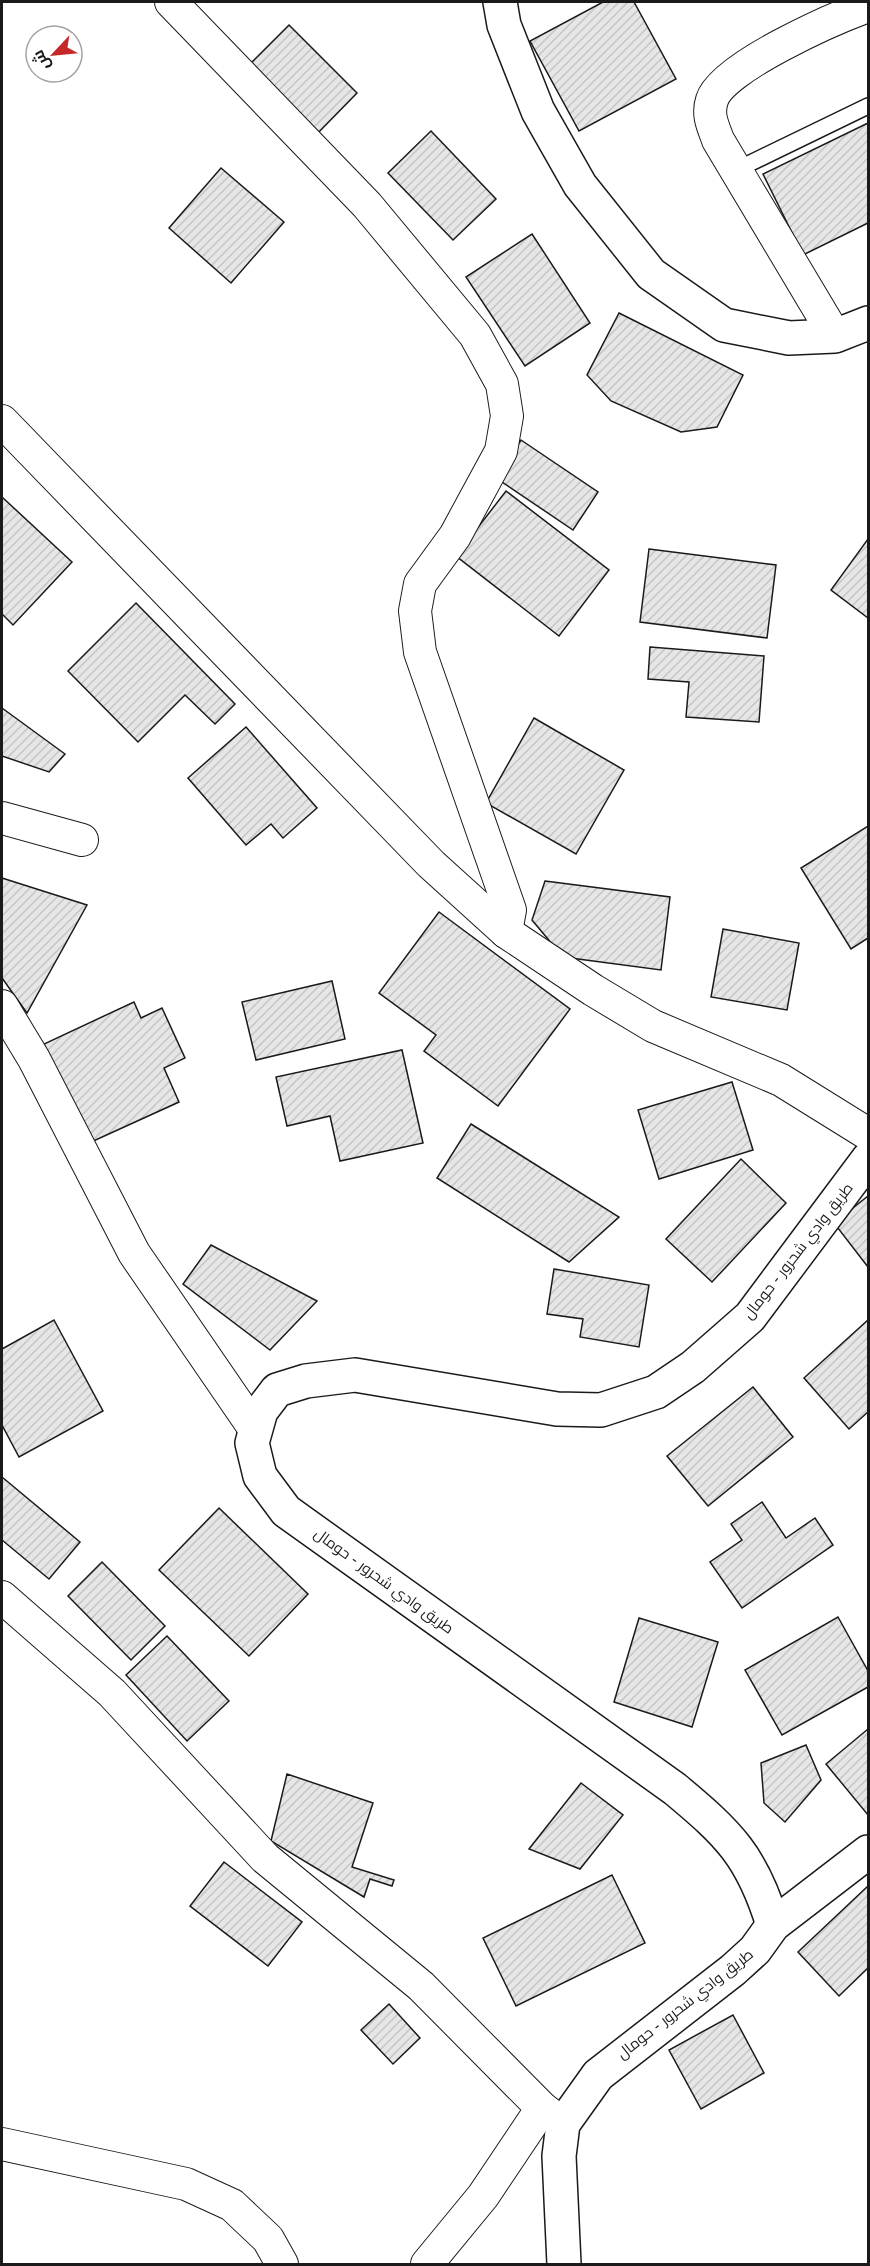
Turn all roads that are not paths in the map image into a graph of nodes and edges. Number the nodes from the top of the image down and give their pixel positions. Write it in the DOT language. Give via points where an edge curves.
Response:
graph roads {
  1 [pos="171,2"];
  2 [pos="500,2"];
  3 [pos="868,6"];
  4 [pos="868,106"];
  5 [pos="736,171"];
  6 [pos="868,323"];
  7 [pos="835,336"];
  8 [pos="2,421"];
  9 [pos="2,818"];
  10 [pos="82,840"];
  11 [pos="506,932"];
  12 [pos="2,1006"];
  13 [pos="868,1134"];
  14 [pos="868,1160"];
  15 [pos="254,1428"];
  16 [pos="2,1597"];
  17 [pos="868,1852"];
  18 [pos="773,1925"];
  19 [pos="552,2116"];
  20 [pos="2,2144"];
  21 [pos="282,2265"];
  22 [pos="427,2265"];
  23 [pos="564,2265"];
  1 -- 11 [label="street" via="367,205 475,335 502,384 507,416 501,451 455,536 420,584 415,611 420,652 510,910"];
  2 -- 7 [label="main road" via="504,25 538,111 580,185 651,274 724,326 789,338"];
  3 -- 5 [label="street" via="763,55 729,77 712,98 709,115"];
  4 -- 5 [label="lane"];
  5 -- 7 [label="street"];
  6 -- 7 [label="main road"];
  8 -- 11 [label="street" via="431,864"];
  9 -- 10 [label="street"];
  11 -- 13 [label="street" via="653,1026 781,1080"];
  12 -- 15 [label="street" via="34,1059 134,1253"];
  14 -- 15 [label="main road, طريق وادي شحرور - حومال" via="750,1317 693,1367 656,1392 601,1410 557,1409 355,1376 306,1381 277,1390"];
  15 -- 18 [label="main road, طريق وادي شحرور - حومال" via="252,1443 260,1476 286,1511 675,1789 720,1826 744,1854"];
  16 -- 19 [label="street" via="112,1693 265,1858 421,1986"];
  17 -- 18 [label="main road"];
  18 -- 19 [label="main road, طريق وادي شحرور - حومال" via="755,1950 733,1970 598,2075"];
  19 -- 22 [label="street"];
  19 -- 23 [label="main road, طريق وادي شحرور - حومال" via="559,2156"];
  20 -- 21 [label="street" via="186,2184 232,2205 268,2240"];
}
